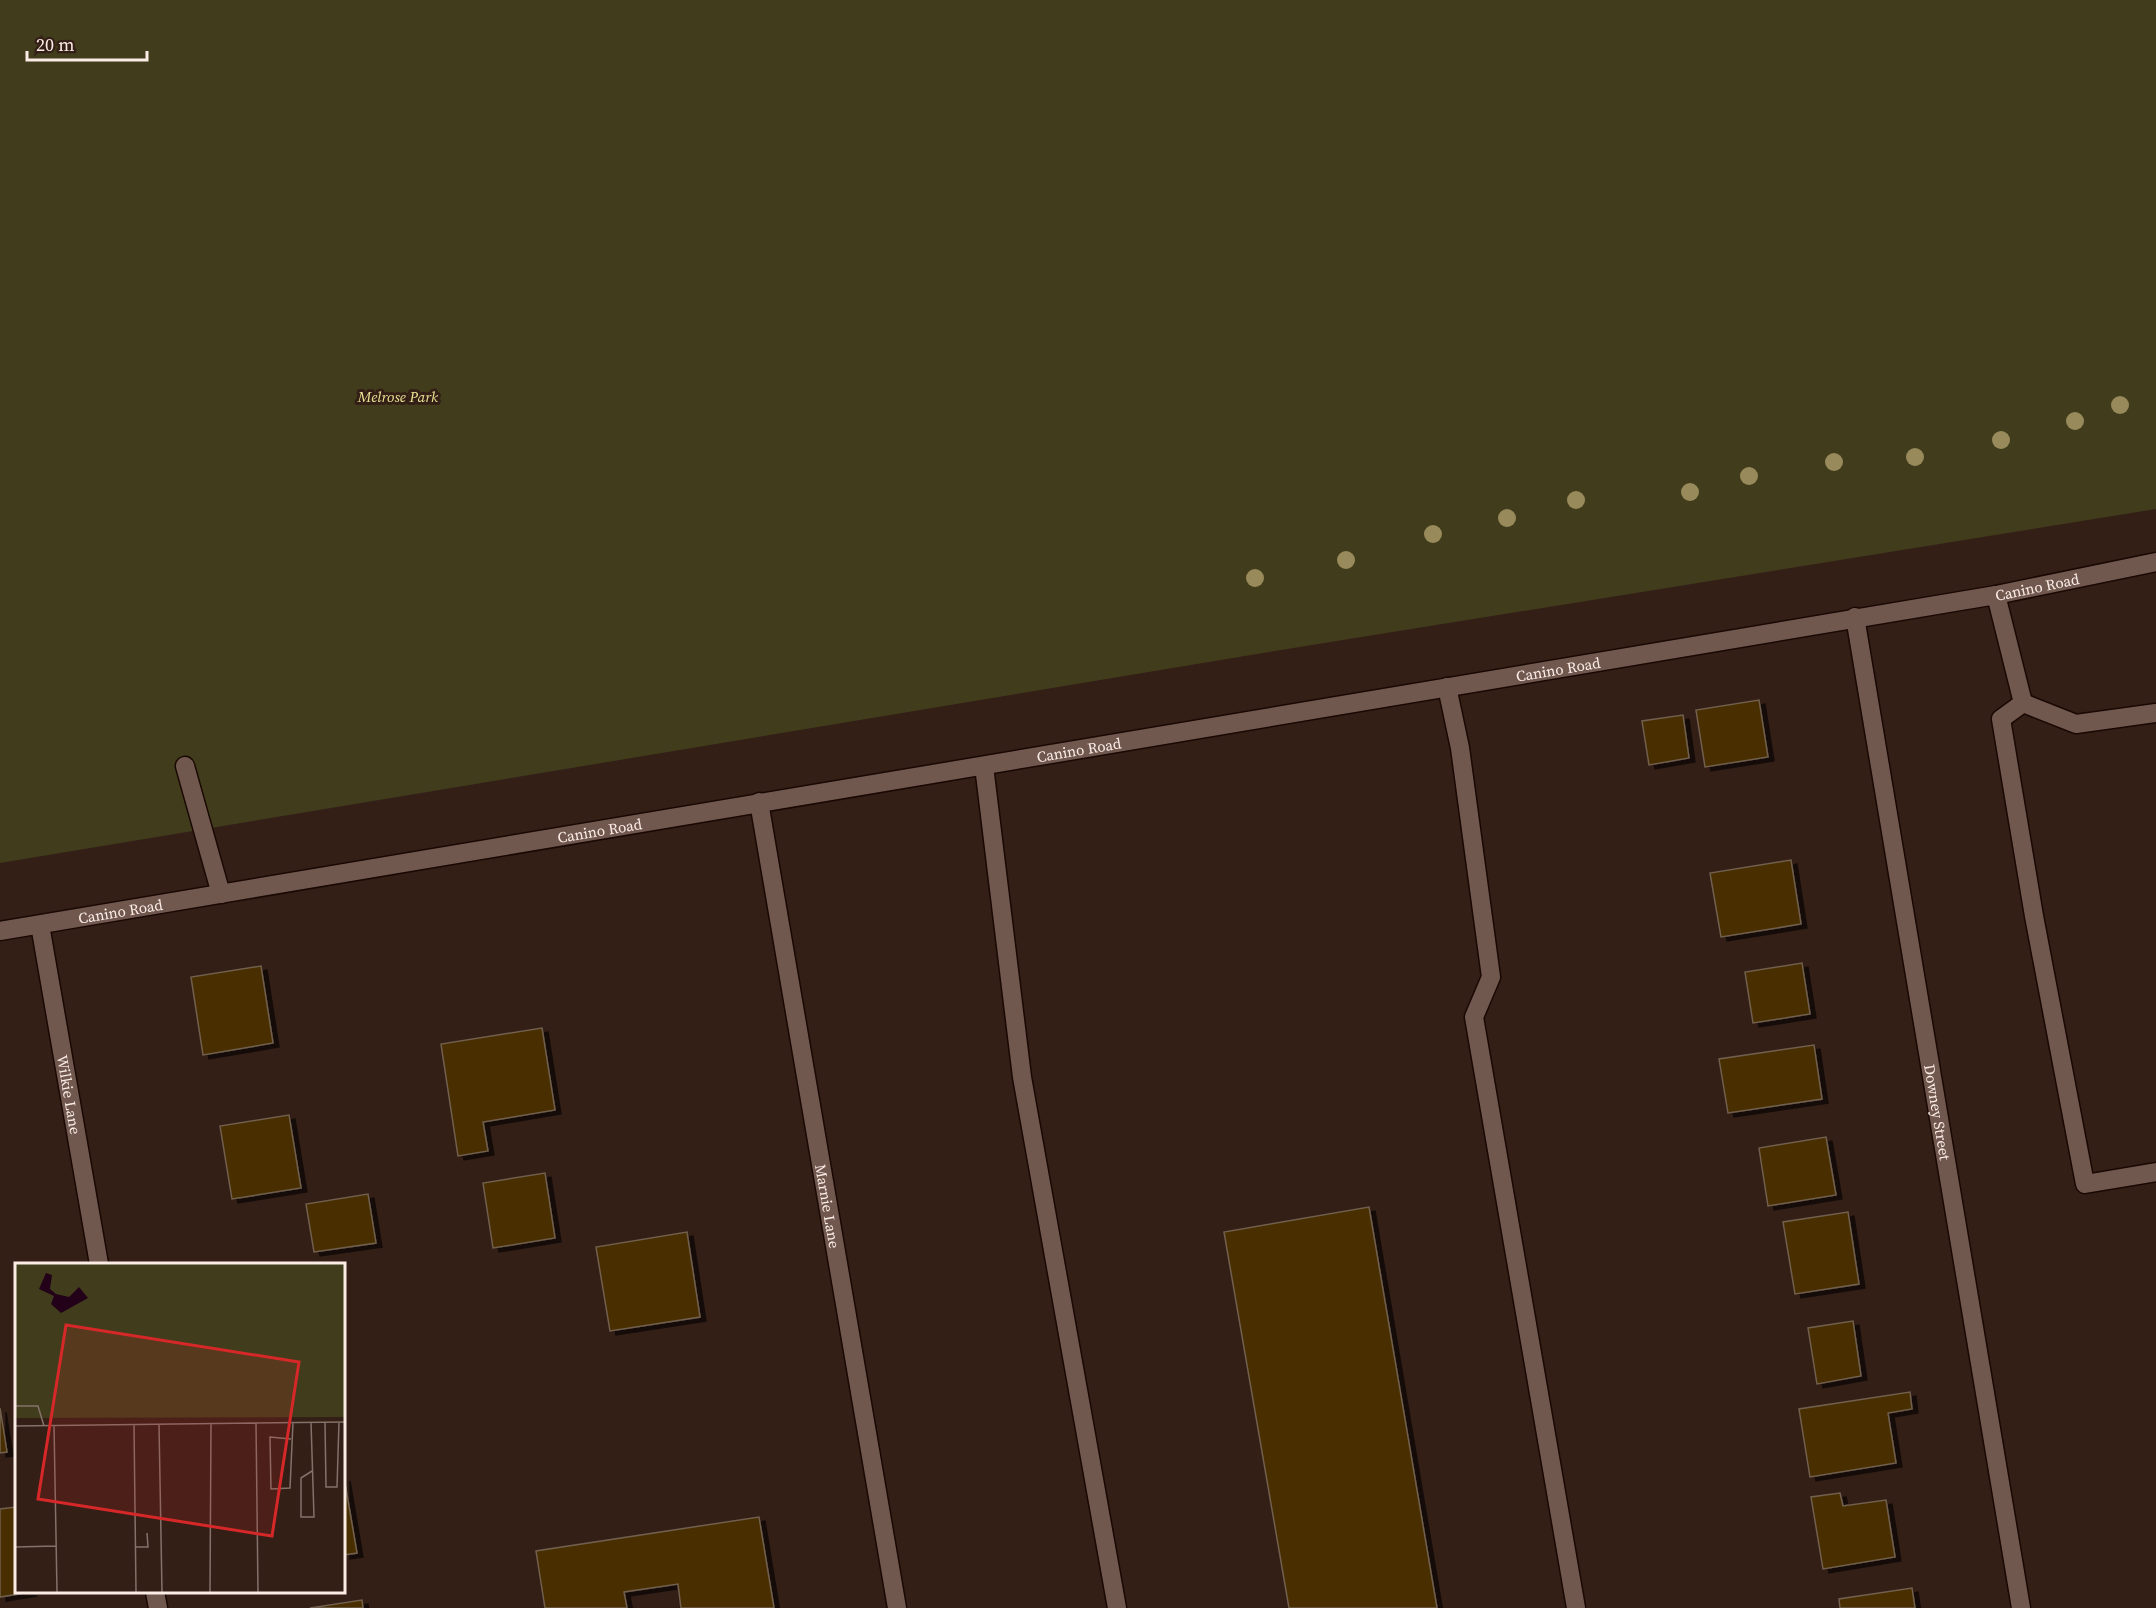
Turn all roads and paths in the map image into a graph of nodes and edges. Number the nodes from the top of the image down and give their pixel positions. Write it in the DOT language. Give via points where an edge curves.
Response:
graph roads {
  1 [pos="2156,562"];
  2 [pos="1996,595"];
  3 [pos="1855,617"];
  4 [pos="1448,687"];
  5 [pos="2023,703"];
  6 [pos="2156,713"];
  7 [pos="185,766"];
  8 [pos="984,766"];
  9 [pos="759,802"];
  10 [pos="221,894"];
  11 [pos="40,925"];
  12 [pos="0,931"];
  13 [pos="2156,1172"];
  14 [pos="99,1263"];
  15 [pos="155,1593"];
  16 [pos="158,1608"];
  17 [pos="897,1608"];
  18 [pos="1117,1608"];
  19 [pos="1576,1608"];
  20 [pos="2021,1608"];
  1 -- 2 [label="street, Canino Road"];
  2 -- 3 [label="street, Canino Road"];
  2 -- 5 [label="street"];
  3 -- 4 [label="street, Canino Road"];
  3 -- 20 [label="street, Downey Street"];
  4 -- 8 [label="street, Canino Road"];
  4 -- 19 [label="street" via="1491,977 1474,1017"];
  5 -- 6 [label="street" via="2076,724"];
  5 -- 13 [label="street" via="2001,719 2085,1184"];
  7 -- 10 [label="street"];
  8 -- 9 [label="street, Canino Road"];
  8 -- 18 [label="street" via="1022,1077"];
  9 -- 10 [label="street, Canino Road"];
  9 -- 17 [label="street, Marnie Lane"];
  10 -- 11 [label="street, Canino Road"];
  11 -- 12 [label="street, Canino Road"];
  11 -- 14 [label="street, Wilkie Lane"];
  15 -- 16 [label="street"];
}
